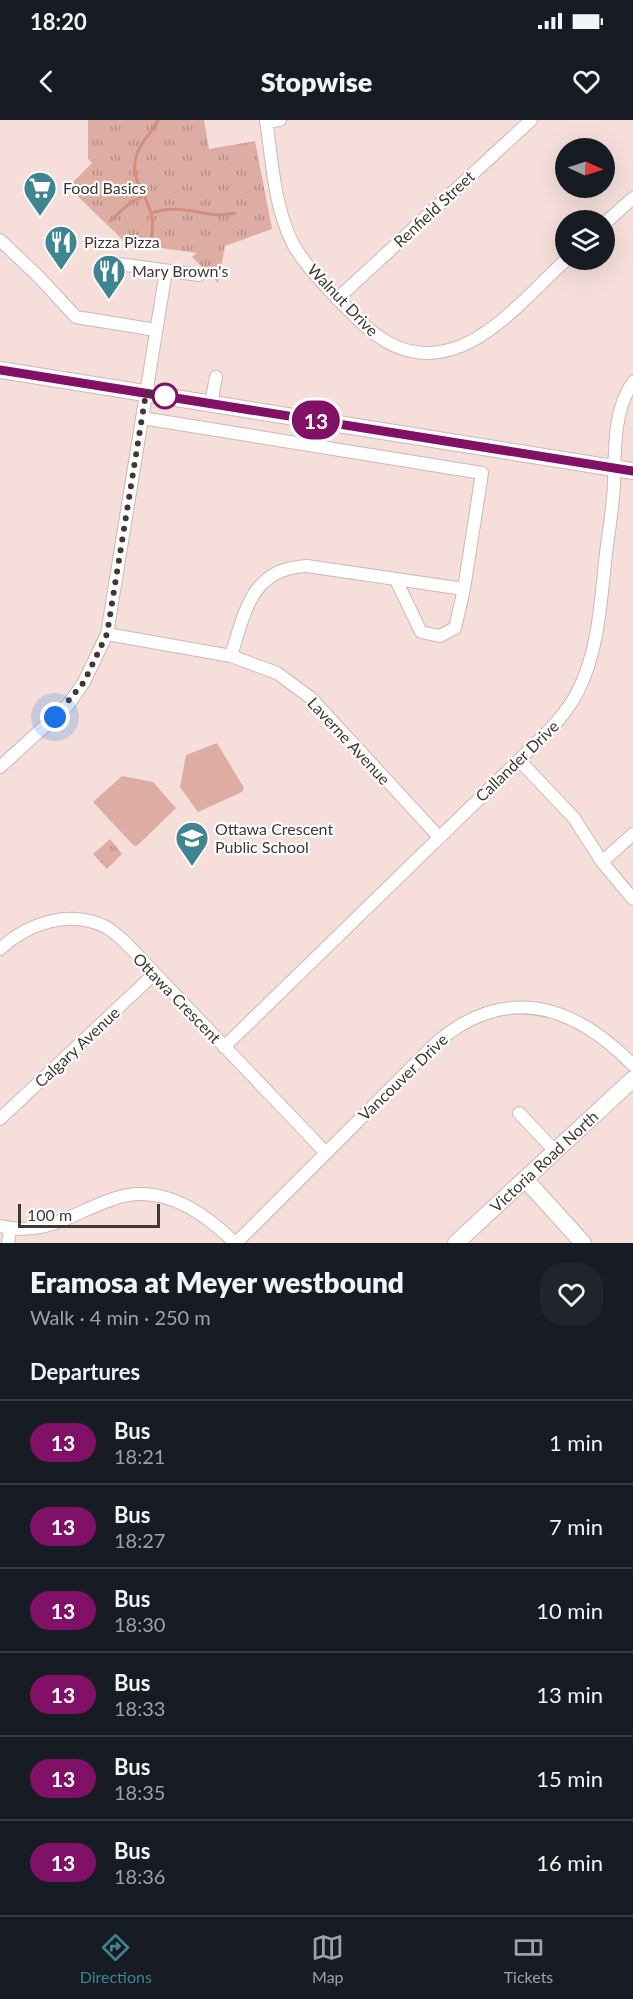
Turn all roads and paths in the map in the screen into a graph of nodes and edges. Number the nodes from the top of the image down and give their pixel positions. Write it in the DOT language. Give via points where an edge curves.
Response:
graph roads {
  1 [pos="280,120"];
  2 [pos="531,120"];
  3 [pos="266,121"];
  4 [pos="633,198"];
  5 [pos="615,214"];
  6 [pos="0,240"];
  7 [pos="111,263"];
  8 [pos="555,270"];
  9 [pos="166,271"];
  10 [pos="199,275"];
  11 [pos="338,299"];
  12 [pos="156,330"];
  13 [pos="0,370"];
  14 [pos="216,377"];
  15 [pos="633,382"];
  16 [pos="146,393"];
  17 [pos="211,404"];
  18 [pos="142,418"];
  19 [pos="614,468"];
  20 [pos="633,471"];
  21 [pos="396,580"];
  22 [pos="464,589"];
  23 [pos="107,634"];
  24 [pos="231,656"];
  25 [pos="519,760"];
  26 [pos="0,767"];
  27 [pos="633,834"];
  28 [pos="439,837"];
  29 [pos="602,862"];
  30 [pos="633,898"];
  31 [pos="0,948"];
  32 [pos="153,975"];
  33 [pos="224,1047"];
  34 [pos="633,1065"];
  35 [pos="633,1079"];
  36 [pos="519,1113"];
  37 [pos="0,1119"];
  38 [pos="555,1151"];
  39 [pos="326,1153"];
  40 [pos="525,1179"];
  41 [pos="5,1228"];
  42 [pos="8,1243"];
  43 [pos="235,1243"];
  44 [pos="456,1243"];
  45 [pos="583,1243"];
  1 -- 3 [label="street"];
  2 -- 11 [label="street, Renfield Street"];
  3 -- 11 [label="street, Walnut Drive" via="280,210 293,244"];
  4 -- 5 [label="street"];
  6 -- 12 [label="street" via="76,317"];
  7 -- 9 [label="street"];
  8 -- 11 [label="street, Walnut Drive" via="483,334 441,351 412,351 387,344"];
  9 -- 10 [label="street"];
  9 -- 12 [label="street"];
  12 -- 16 [label="street"];
  13 -- 16 [label="main road"];
  14 -- 17 [label="street"];
  15 -- 19 [label="street, Callander Drive" via="621,409"];
  16 -- 17 [label="main road"];
  16 -- 18 [label="street"];
  17 -- 19 [label="main road"];
  18 -- 22 [label="street" via="482,473"];
  18 -- 23 [label="street"];
  19 -- 20 [label="main road"];
  19 -- 25 [label="street, Callander Drive" via="600,611 588,666 579,691 562,717"];
  21 -- 22 [label="street"];
  21 -- 22 [label="street" via="416,626 432,636 448,634 455,628"];
  21 -- 24 [label="street" via="307,566 273,574 253,594 244,611"];
  23 -- 24 [label="street, Laverne Avenue"];
  23 -- 26 [label="street" via="68,705"];
  24 -- 28 [label="street, Laverne Avenue" via="277,673 311,698"];
  25 -- 28 [label="street, Callander Drive"];
  25 -- 29 [label="street" via="574,818"];
  27 -- 29 [label="street"];
  28 -- 33 [label="street, Callander Drive"];
  29 -- 30 [label="street"];
  31 -- 32 [label="street, Ottawa Crescent" via="38,924 79,920 104,926"];
  32 -- 33 [label="street, Ottawa Crescent"];
  32 -- 37 [label="street, Calgary Avenue"];
  33 -- 39 [label="street, Ottawa Crescent"];
  34 -- 39 [label="street, Vancouver Drive" via="611,1043 568,1016 523,1008 483,1015 453,1029"];
  35 -- 38 [label="main road, Victoria Road North"];
  36 -- 38 [label="street"];
  38 -- 40 [label="main road, Victoria Road North"];
  39 -- 43 [label="street, Vancouver Drive"];
  40 -- 44 [label="main road, Victoria Road North"];
  40 -- 45 [label="main road"];
  41 -- 42 [label="street"];
  41 -- 43 [label="street" via="48,1227 111,1199 147,1194 179,1201 199,1212"];
}
